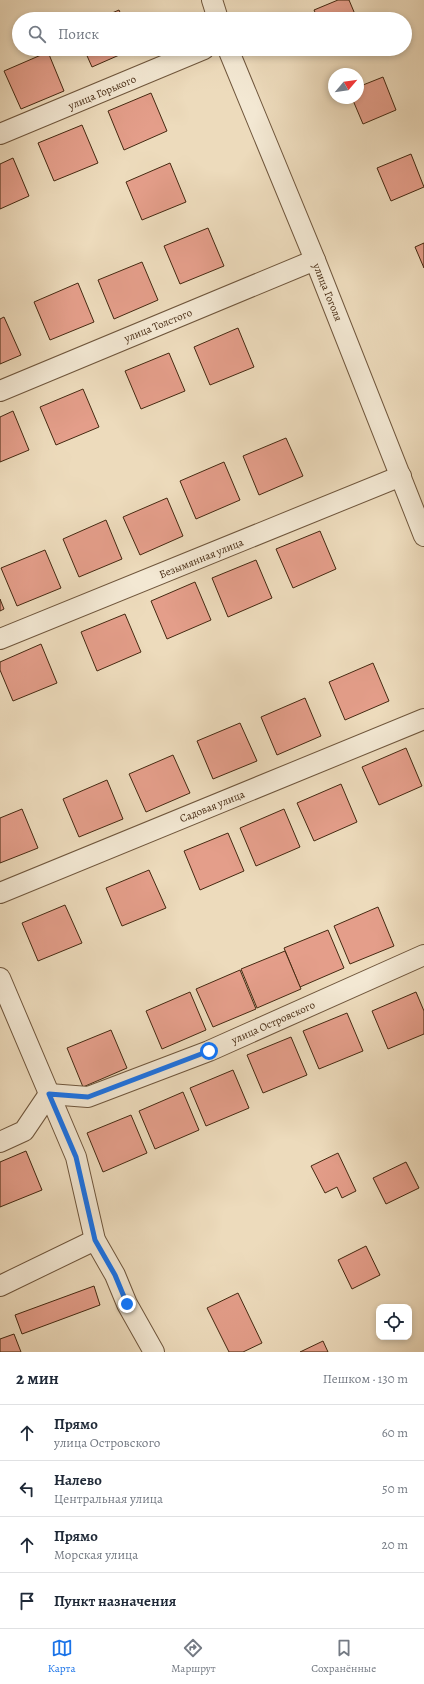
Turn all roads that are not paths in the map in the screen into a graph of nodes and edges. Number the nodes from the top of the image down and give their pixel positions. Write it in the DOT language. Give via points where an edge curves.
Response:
graph roads {
  1 [pos="212,0"];
  2 [pos="216,12"];
  3 [pos="187,56"];
  4 [pos="231,56"];
  5 [pos="0,134"];
  6 [pos="315,260"];
  7 [pos="0,391"];
  8 [pos="401,476"];
  9 [pos="424,536"];
  10 [pos="0,639"];
  11 [pos="424,718"];
  12 [pos="0,892"];
  13 [pos="424,955"];
  14 [pos="0,978"];
  15 [pos="49,1094"];
  16 [pos="0,1142"];
  17 [pos="95,1240"];
  18 [pos="0,1286"];
  19 [pos="154,1352"];
  1 -- 2 [label="street"];
  3 -- 5 [label="street, улица Горького"];
  4 -- 6 [label="street, улица Гоголя"];
  6 -- 7 [label="street, улица Толстого"];
  6 -- 8 [label="street, улица Гоголя"];
  8 -- 9 [label="street, улица Гоголя"];
  8 -- 10 [label="street, Безымянная улица"];
  11 -- 12 [label="street, Садовая улица"];
  13 -- 15 [label="street, улица Островского" via="209,1051 88,1097"];
  14 -- 15 [label="street"];
  15 -- 16 [label="street" via="24,1131"];
  15 -- 17 [label="street" via="76,1157"];
  17 -- 18 [label="street"];
  17 -- 19 [label="street"];
}
